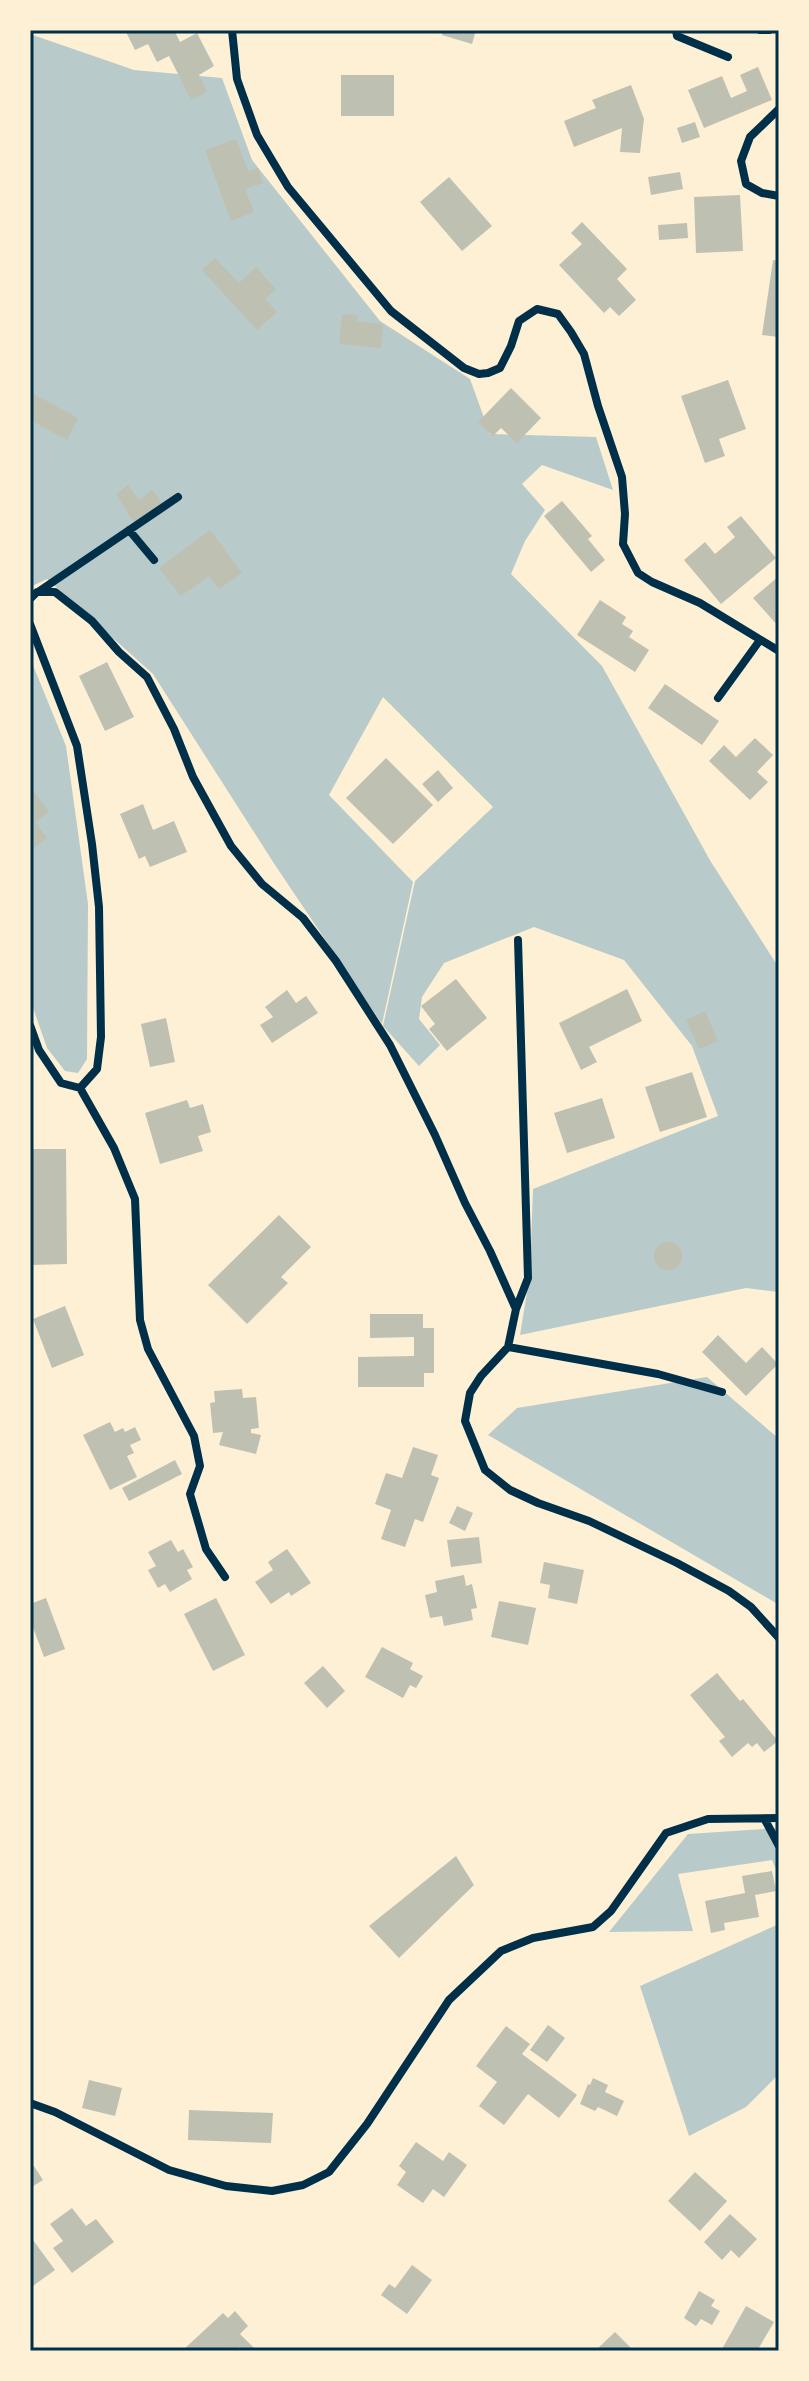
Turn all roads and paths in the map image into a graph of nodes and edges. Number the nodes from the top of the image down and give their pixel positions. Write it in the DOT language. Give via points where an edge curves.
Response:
graph roads {
  1 [pos="232,30"];
  2 [pos="676,30"];
  3 [pos="760,30"];
  4 [pos="769,30"];
  5 [pos="728,57"];
  6 [pos="779,109"];
  7 [pos="779,196"];
  8 [pos="178,497"];
  9 [pos="129,530"];
  10 [pos="154,560"];
  11 [pos="34,596"];
  12 [pos="30,624"];
  13 [pos="760,640"];
  14 [pos="779,651"];
  15 [pos="718,698"];
  16 [pos="518,940"];
  17 [pos="30,1025"];
  18 [pos="80,1088"];
  19 [pos="516,1309"];
  20 [pos="508,1347"];
  21 [pos="722,1392"];
  22 [pos="225,1577"];
  23 [pos="779,1638"];
  24 [pos="779,1818"];
  25 [pos="765,1820"];
  26 [pos="779,1846"];
  27 [pos="30,2103"];
  1 -- 13 [label="street" via="237,79 257,135 288,187 391,311 479,374 500,368 519,321 537,309 558,314 584,354 622,477 623,544 638,573"];
  2 -- 5 [label="street" via="677,36"];
  3 -- 4 [label="street"];
  6 -- 7 [label="street" via="750,137 741,161 746,184"];
  8 -- 9 [label="street"];
  9 -- 10 [label="street"];
  9 -- 11 [label="street"];
  11 -- 19 [label="street" via="55,592 147,677 231,846 262,884 303,918 390,1045"];
  12 -- 18 [label="street" via="77,746 99,907 101,1037 97,1069"];
  13 -- 14 [label="street"];
  13 -- 15 [label="street"];
  16 -- 19 [label="street" via="528,1278"];
  17 -- 18 [label="street" via="61,1083"];
  18 -- 22 [label="street" via="135,1199 140,1320 148,1349 194,1436 200,1466 190,1494 206,1549"];
  19 -- 20 [label="street"];
  20 -- 21 [label="street" via="658,1374"];
  20 -- 23 [label="street" via="470,1393 465,1421 485,1470 510,1490 589,1521 729,1591"];
  24 -- 25 [label="street"];
  25 -- 26 [label="street"];
  25 -- 27 [label="street" via="708,1819 666,1833 611,1911 593,1927 533,1938 501,1951 449,2000 329,2172 303,2185 272,2191 226,2186 169,2170"];
}
